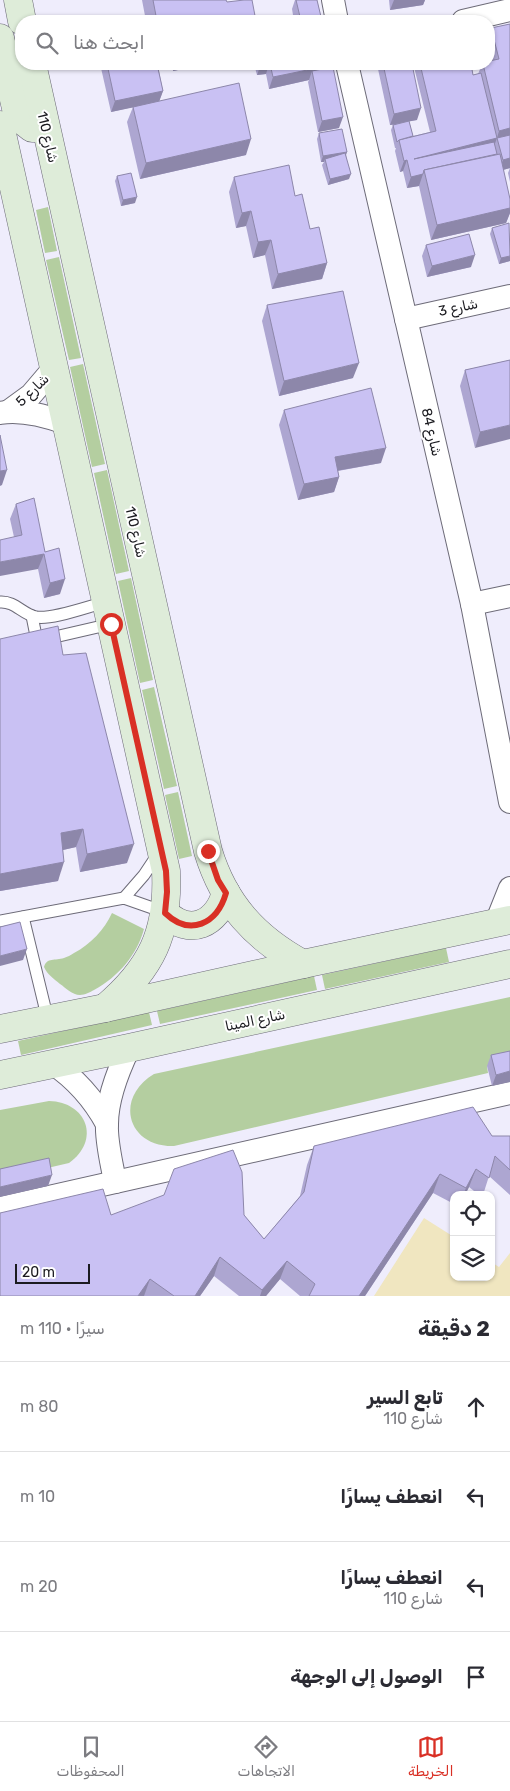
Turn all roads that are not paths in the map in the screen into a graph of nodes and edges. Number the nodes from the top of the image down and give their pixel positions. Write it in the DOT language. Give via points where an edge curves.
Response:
graph roads {
  1 [pos="18,0"];
  2 [pos="332,0"];
  3 [pos="510,10"];
  4 [pos="21,15"];
  5 [pos="336,15"];
  6 [pos="489,15"];
  7 [pos="0,38"];
  8 [pos="33,70"];
  9 [pos="348,70"];
  10 [pos="0,126"];
  11 [pos="46,128"];
  12 [pos="510,296"];
  13 [pos="406,319"];
  14 [pos="54,368"];
  15 [pos="5,412"];
  16 [pos="66,423"];
  17 [pos="510,596"];
  18 [pos="0,602"];
  19 [pos="472,604"];
  20 [pos="108,613"];
  21 [pos="32,616"];
  22 [pos="510,802"];
  23 [pos="161,850"];
  24 [pos="510,888"];
  25 [pos="226,893"];
  26 [pos="124,898"];
  27 [pos="165,913"];
  28 [pos="23,917"];
  29 [pos="0,921"];
  30 [pos="503,921"];
  31 [pos="303,964"];
  32 [pos="510,964"];
  33 [pos="105,1008"];
  34 [pos="48,1020"];
  35 [pos="0,1029"];
  36 [pos="129,1048"];
  37 [pos="52,1063"];
  38 [pos="0,1075"];
  39 [pos="510,1093"];
  40 [pos="107,1124"];
  41 [pos="115,1182"];
  42 [pos="0,1208"];
  1 -- 4 [label="main road"];
  2 -- 5 [label="street"];
  3 -- 6 [label="street"];
  7 -- 11 [label="main road" via="18,117 32,128"];
  8 -- 11 [label="main road, شارع 110"];
  9 -- 13 [label="street, شارع 84"];
  10 -- 14 [label="main road"];
  11 -- 25 [label="main road, شارع 110" via="204,833 212,866"];
  12 -- 13 [label="street, شارع 3"];
  13 -- 19 [label="street, شارع 84"];
  14 -- 15 [label="street, شارع 5" via="31,395"];
  14 -- 16 [label="main road"];
  15 -- 16 [label="street, شارع 5"];
  16 -- 20 [label="main road"];
  17 -- 19 [label="street"];
  18 -- 21 [label="lane" via="10,603"];
  19 -- 22 [label="street, شارع 84"];
  20 -- 21 [label="lane"];
  20 -- 21 [label="lane" via="32,642"];
  20 -- 23 [label="main road"];
  23 -- 26 [label="lane"];
  23 -- 27 [label="main road" via="166,871"];
  24 -- 30 [label="street"];
  25 -- 27 [label="main road" via="217,913 198,924 183,924"];
  25 -- 31 [label="main road, شارع 110" via="251,927 284,954"];
  26 -- 27 [label="lane"];
  26 -- 28 [label="lane"];
  27 -- 33 [label="main road" via="160,934 139,974 125,992"];
  28 -- 29 [label="lane"];
  28 -- 34 [label="lane"];
  30 -- 31 [label="main road"];
  31 -- 33 [label="main road"];
  32 -- 36 [label="main road, شارع المينا"];
  33 -- 34 [label="main road"];
  34 -- 35 [label="main road"];
  36 -- 37 [label="main road, شارع المينا"];
  36 -- 40 [label="street" via="112,1092"];
  37 -- 38 [label="main road, شارع المينا"];
  37 -- 40 [label="street" via="78,1084"];
  39 -- 41 [label="street"];
  40 -- 41 [label="street"];
  41 -- 42 [label="street"];
}
